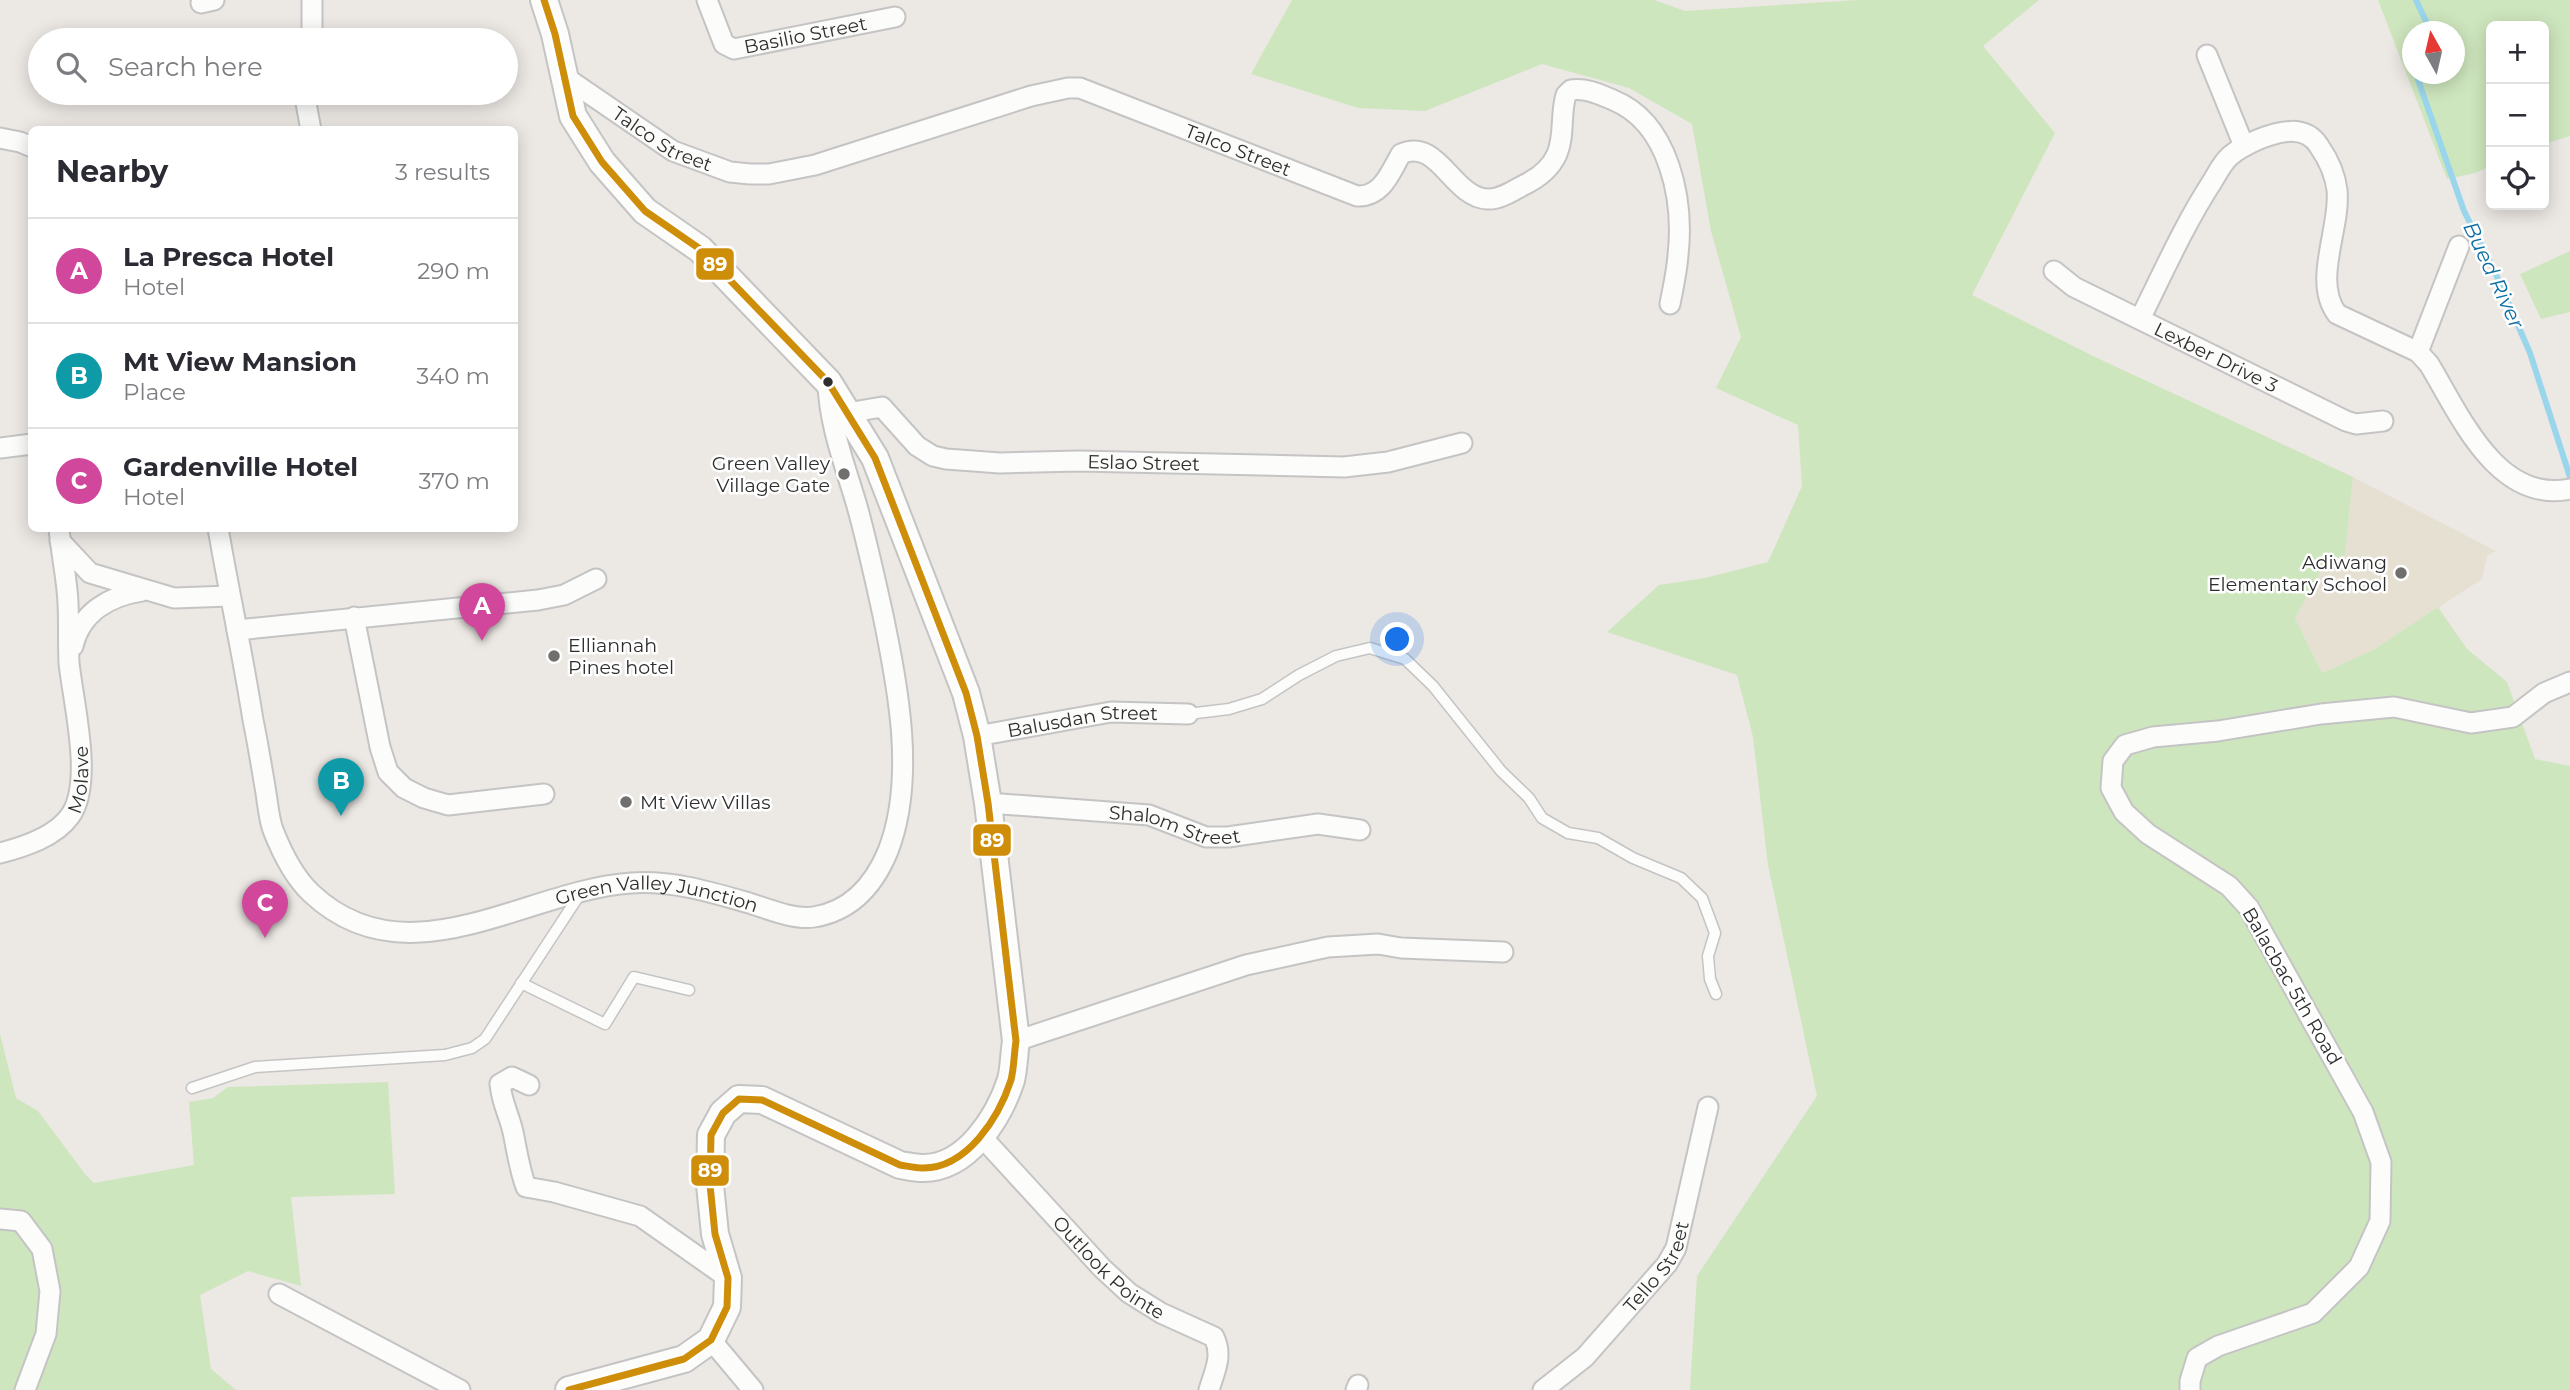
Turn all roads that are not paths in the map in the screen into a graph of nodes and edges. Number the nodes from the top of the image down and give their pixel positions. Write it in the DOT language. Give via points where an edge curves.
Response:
graph roads {
  1 [pos="312,0"];
  2 [pos="544,0"];
  3 [pos="707,0"];
  4 [pos="895,17"];
  5 [pos="312,28"];
  6 [pos="2207,55"];
  7 [pos="565,77"];
  8 [pos="306,105"];
  9 [pos="310,126"];
  10 [pos="0,138"];
  11 [pos="28,145"];
  12 [pos="2244,146"];
  13 [pos="2459,246"];
  14 [pos="2054,271"];
  15 [pos="1671,304"];
  16 [pos="2140,319"];
  17 [pos="2418,352"];
  18 [pos="828,382"];
  19 [pos="847,412"];
  20 [pos="2383,421"];
  21 [pos="1462,443"];
  22 [pos="28,444"];
  23 [pos="0,448"];
  24 [pos="2564,490"];
  25 [pos="219,532"];
  26 [pos="59,535"];
  27 [pos="596,579"];
  28 [pos="148,590"];
  29 [pos="230,596"];
  30 [pos="354,617"];
  31 [pos="237,629"];
  32 [pos="69,661"];
  33 [pos="2570,682"];
  34 [pos="1188,714"];
  35 [pos="977,736"];
  36 [pos="544,794"];
  37 [pos="988,803"];
  38 [pos="1360,830"];
  39 [pos="0,853"];
  40 [pos="581,893"];
  41 [pos="1503,952"];
  42 [pos="521,983"];
  43 [pos="689,990"];
  44 [pos="1716,994"];
  45 [pos="1016,1041"];
  46 [pos="528,1086"];
  47 [pos="192,1088"];
  48 [pos="1708,1107"];
  49 [pos="981,1136"];
  50 [pos="0,1219"];
  51 [pos="728,1278"];
  52 [pos="279,1294"];
  53 [pos="711,1340"];
  54 [pos="25,1390"];
  55 [pos="460,1390"];
  56 [pos="569,1390"];
  57 [pos="753,1390"];
  58 [pos="1209,1390"];
  59 [pos="1543,1390"];
  60 [pos="2190,1390"];
  1 -- 5 [label="street"];
  2 -- 7 [label="street"];
  3 -- 4 [label="street, Basilio Street" via="723,44 734,49"];
  6 -- 12 [label="street"];
  7 -- 15 [label="street, Talco Street" via="673,150 730,172 769,174 815,165 1031,96 1080,88 1357,196 1379,190 1401,154 1415,150 1441,165 1467,193 1485,199 1506,195 1552,164 1560,146 1566,95 1572,90 1590,91 1634,112 1657,140 1668,164 1679,224"];
  7 -- 18 [label="street" via="573,116 602,162 645,211 700,248"];
  8 -- 9 [label="street"];
  10 -- 11 [label="street"];
  12 -- 16 [label="street" via="2229,157 2202,197"];
  12 -- 17 [label="street" via="2289,132 2305,132 2314,138 2334,174 2337,192 2326,285 2331,307"];
  13 -- 17 [label="street"];
  14 -- 16 [label="street, Lexber Drive 3" via="2074,287"];
  16 -- 20 [label="street, Lexber Drive 3" via="2346,421"];
  17 -- 24 [label="street" via="2481,449 2504,472 2524,486"];
  18 -- 19 [label="street"];
  18 -- 40 [label="street, Green Valley Junction" via="831,422 866,539 894,670 904,759 890,846 880,869 865,891 841,910 810,918 660,883 630,883"];
  19 -- 21 [label="street, Eslao Street" via="882,407 917,446 933,456 1000,463 1345,467 1400,460"];
  19 -- 35 [label="street" via="880,470"];
  22 -- 23 [label="street"];
  25 -- 29 [label="street, Green Valley Junction"];
  26 -- 28 [label="street" via="90,573"];
  26 -- 32 [label="street, Molave" via="68,601"];
  27 -- 30 [label="street" via="564,595 538,600"];
  28 -- 29 [label="street" via="174,598"];
  28 -- 32 [label="street, Molave" via="110,599 88,615 75,635"];
  29 -- 31 [label="street, Green Valley Junction"];
  30 -- 31 [label="street"];
  30 -- 36 [label="street" via="380,747 388,772 404,788 447,805"];
  31 -- 40 [label="street, Green Valley Junction" via="271,826 294,873 341,917 374,929 434,931 464,927"];
  32 -- 39 [label="street, Molave" via="82,756 77,803 56,829 27,846"];
  33 -- 60 [label="street, Balacbac 5th Road" via="2544,693 2513,717 2471,723 2394,707 2321,714 2153,737 2125,745 2113,761 2111,788 2124,812 2148,834 2229,886 2249,908 2363,1112 2381,1162 2380,1221 2359,1267 2313,1313 2218,1346 2197,1358"];
  34 -- 35 [label="street, Balusdan Street" via="1111,712"];
  34 -- 44 [label="lane" via="1262,699 1336,656 1370,648 1405,659 1433,686 1542,818 1568,833 1598,838 1681,878 1702,898 1715,933 1708,956"];
  35 -- 37 [label="street"];
  37 -- 38 [label="street, Shalom Street" via="1149,815 1206,837 1318,824"];
  37 -- 45 [label="street"];
  40 -- 42 [label="lane"];
  41 -- 45 [label="street" via="1355,944 1303,952 1246,965"];
  42 -- 43 [label="lane" via="605,1024 634,978"];
  42 -- 47 [label="lane" via="485,1040 472,1048 445,1055 255,1067"];
  45 -- 49 [label="street" via="1012,1077"];
  46 -- 51 [label="street" via="512,1077 500,1084 526,1187 640,1216"];
  48 -- 59 [label="street, Tello Street" via="1676,1248 1667,1264 1585,1357"];
  49 -- 51 [label="street" via="946,1163 924,1168 900,1165 762,1100 739,1099 723,1113 711,1135 715,1234"];
  49 -- 58 [label="street, Outlook Pointe" via="1129,1293 1214,1336 1219,1357"];
  50 -- 54 [label="street" via="21,1221 42,1249 50,1291 46,1334"];
  51 -- 53 [label="street" via="727,1307"];
  52 -- 55 [label="street"];
  53 -- 56 [label="street" via="684,1359"];
  53 -- 57 [label="street"];
}
